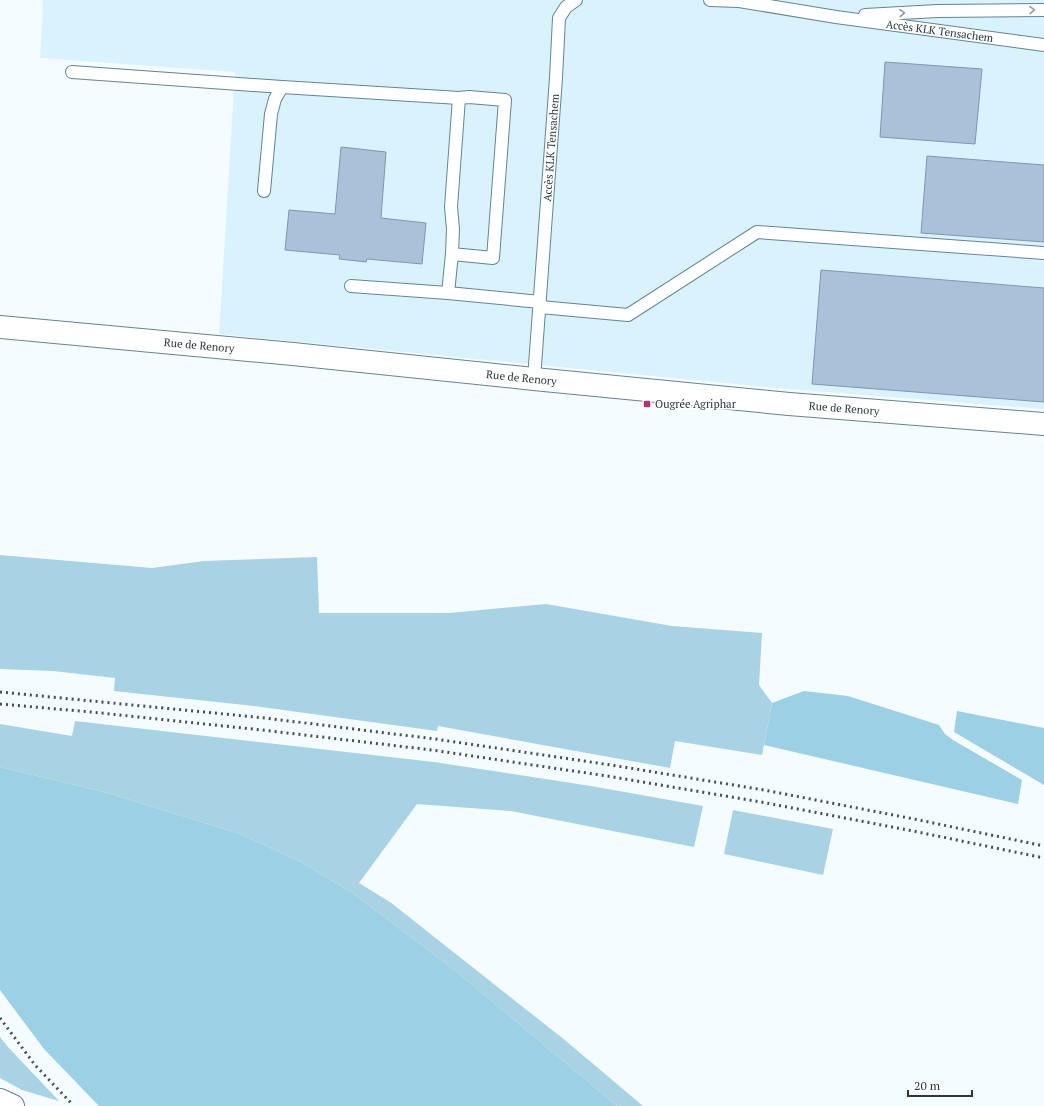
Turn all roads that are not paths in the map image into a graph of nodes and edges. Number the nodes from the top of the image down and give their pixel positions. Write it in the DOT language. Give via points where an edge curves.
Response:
graph roads {
  1 [pos="576,0"];
  2 [pos="710,0"];
  3 [pos="1044,10"];
  4 [pos="836,17"];
  5 [pos="1044,44"];
  6 [pos="72,72"];
  7 [pos="282,87"];
  8 [pos="459,98"];
  9 [pos="264,191"];
  10 [pos="1044,253"];
  11 [pos="452,254"];
  12 [pos="351,286"];
  13 [pos="448,293"];
  14 [pos="540,305"];
  15 [pos="0,327"];
  16 [pos="534,379"];
  17 [pos="1044,424"];
  18 [pos="0,1100"];
  19 [pos="13,1106"];
  1 -- 14 [label="lane, Accès KLK Tensachem" via="559,18"];
  2 -- 4 [label="lane, Accès KLK Tensachem" via="739,1"];
  4 -- 3 [label="lane, Accès KLK Tensachem, one-way" via="937,11"];
  4 -- 5 [label="lane, Accès KLK Tensachem"];
  6 -- 7 [label="lane"];
  7 -- 8 [label="lane"];
  7 -- 9 [label="lane" via="271,114"];
  8 -- 11 [label="lane" via="451,207"];
  8 -- 11 [label="lane" via="505,100 493,258"];
  10 -- 14 [label="lane" via="757,232 628,315"];
  11 -- 13 [label="lane"];
  12 -- 13 [label="lane"];
  13 -- 14 [label="lane"];
  14 -- 16 [label="lane, Accès KLK Tensachem"];
  15 -- 16 [label="street, Rue de Renory"];
  16 -- 17 [label="street, Rue de Renory"];
  18 -- 19 [label="street"];
}
